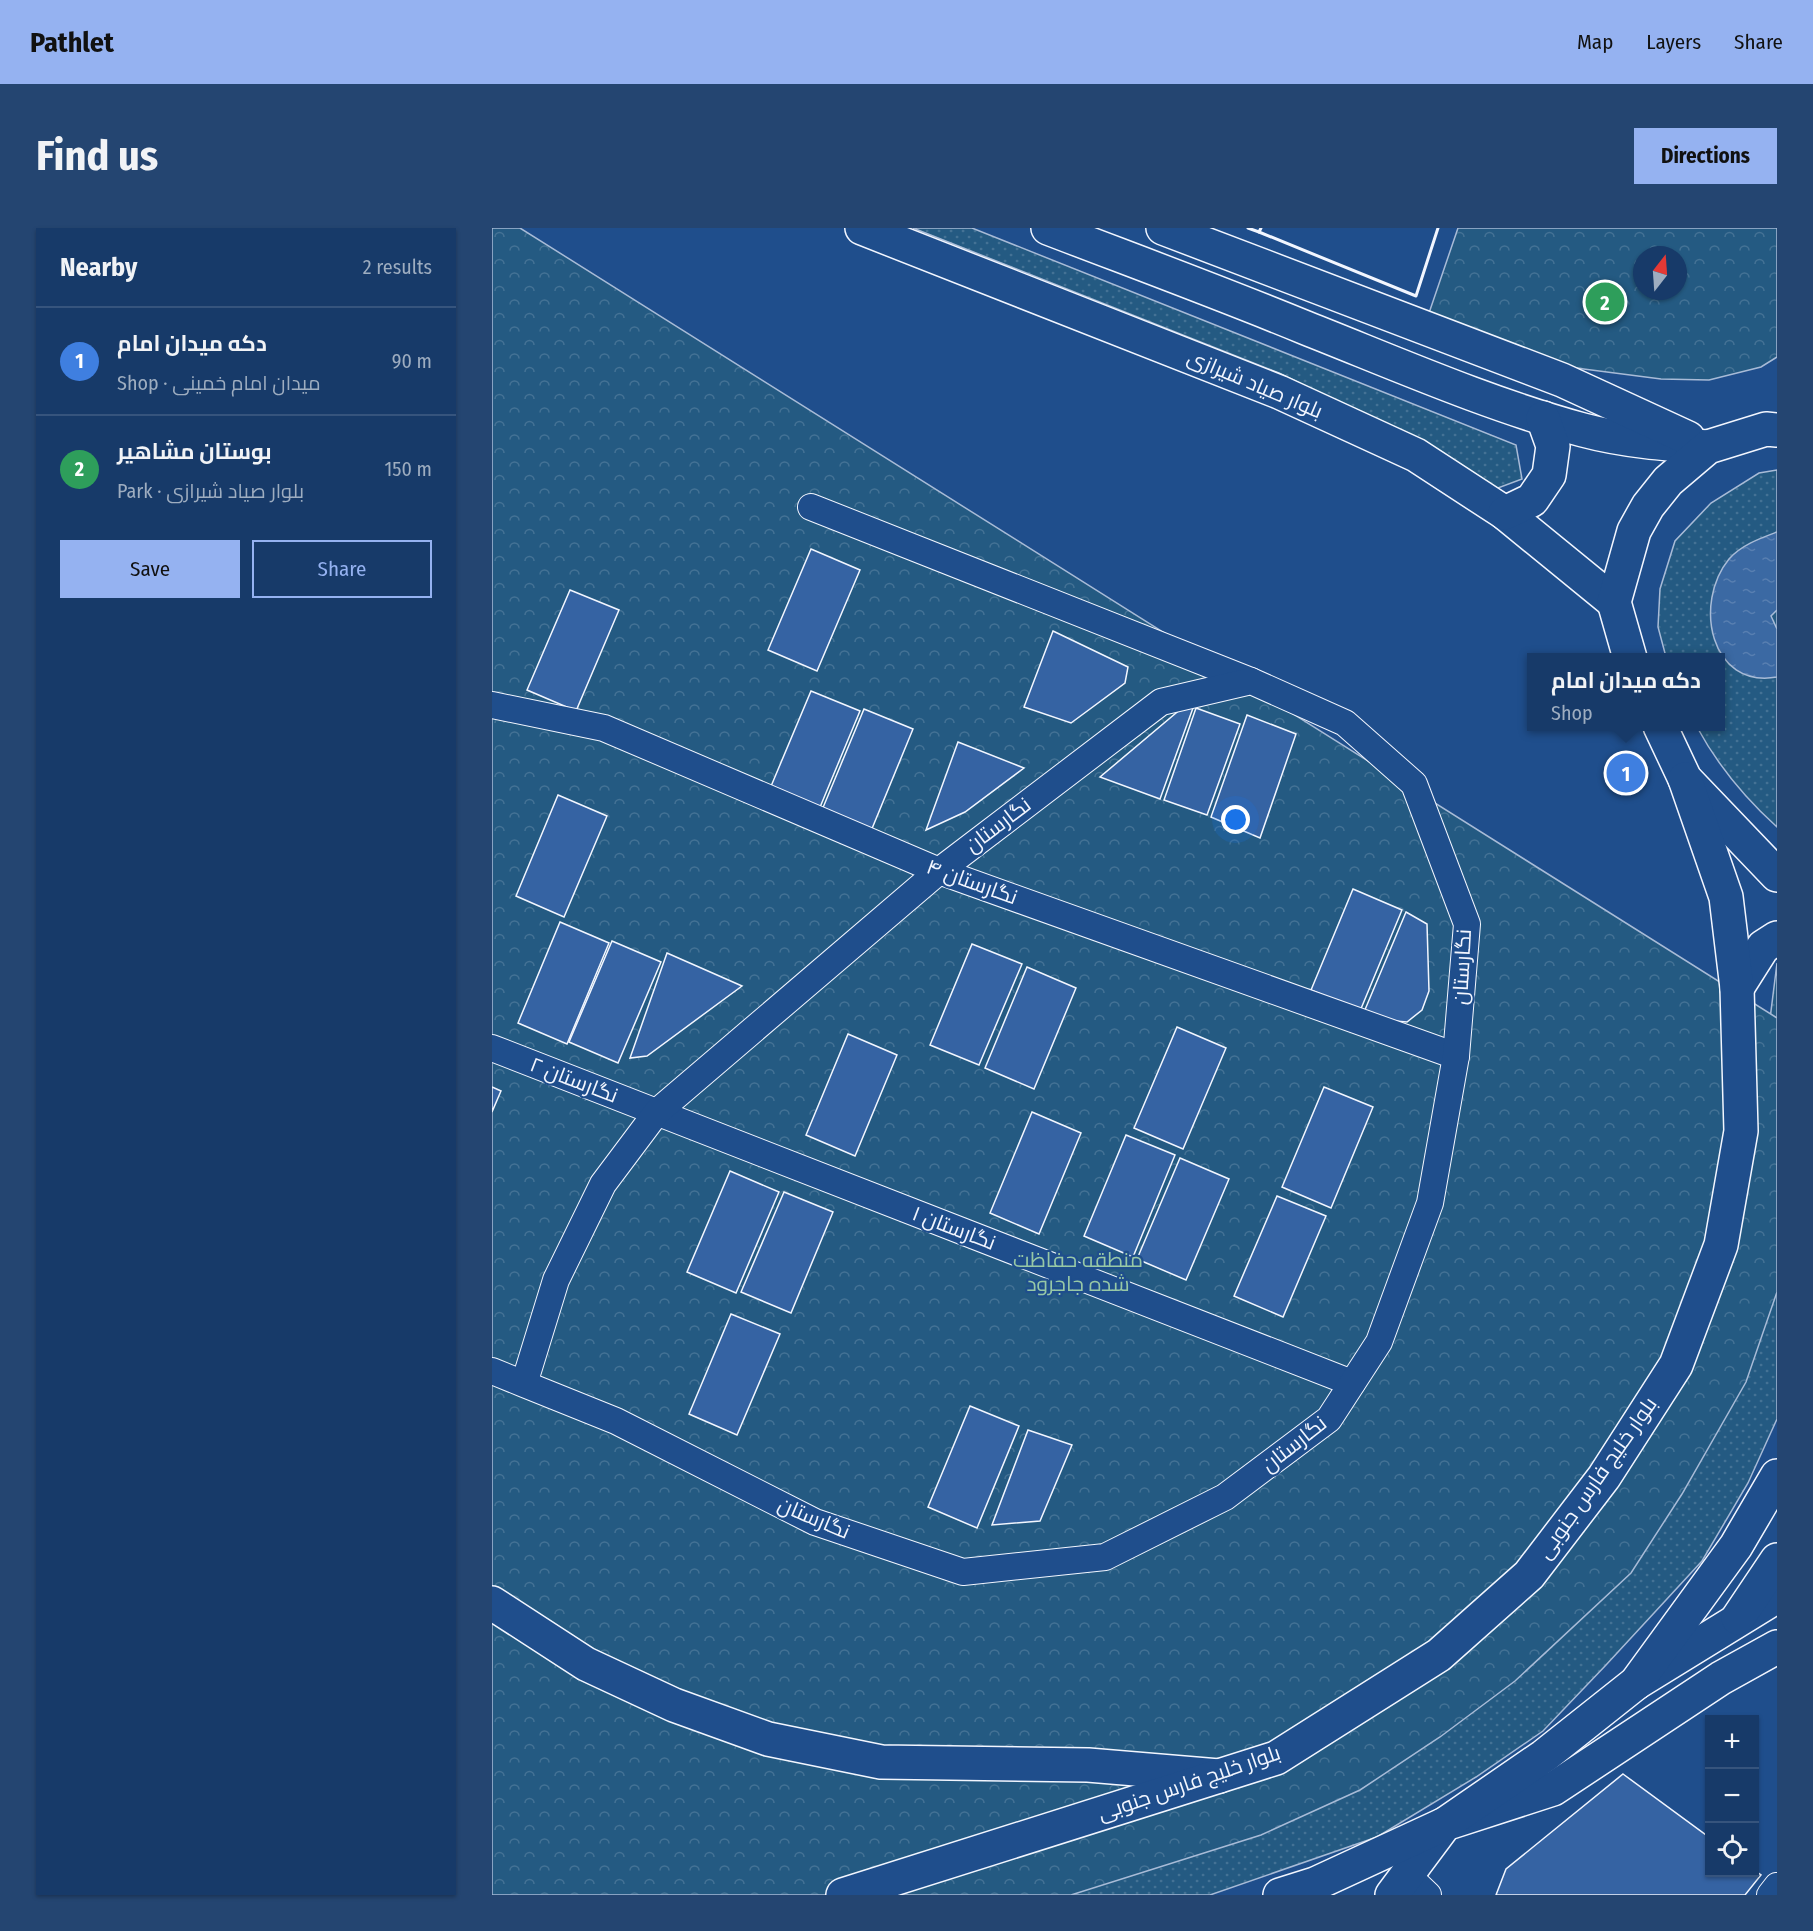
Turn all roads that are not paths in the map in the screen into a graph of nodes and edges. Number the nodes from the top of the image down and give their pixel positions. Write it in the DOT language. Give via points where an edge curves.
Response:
graph roads {
  1 [pos="862,228"];
  2 [pos="1048,228"];
  3 [pos="1163,228"];
  4 [pos="1543,418"];
  5 [pos="1773,427"];
  6 [pos="1708,447"];
  7 [pos="811,507"];
  8 [pos="1505,513"];
  9 [pos="1614,602"];
  10 [pos="1629,653"];
  11 [pos="1251,681"];
  12 [pos="492,705"];
  13 [pos="1662,731"];
  14 [pos="1685,779"];
  15 [pos="939,871"];
  16 [pos="1777,875"];
  17 [pos="1777,938"];
  18 [pos="1737,988"];
  19 [pos="492,1048"];
  20 [pos="1456,1056"];
  21 [pos="657,1112"];
  22 [pos="492,1371"];
  23 [pos="1352,1383"];
  24 [pos="524,1384"];
  25 [pos="1777,1476"];
  26 [pos="1777,1560"];
  27 [pos="1777,1596"];
  28 [pos="492,1603"];
  29 [pos="1738,1618"];
  30 [pos="1777,1647"];
  31 [pos="1636,1683"];
  32 [pos="1219,1776"];
  33 [pos="1445,1824"];
  34 [pos="1409,1888"];
  35 [pos="843,1895"];
  36 [pos="1280,1895"];
  1 -- 8 [label="main road, بلوار صیاد شیرازی" via="1279,392 1416,455"];
  2 -- 4 [label="main road" via="1447,385"];
  3 -- 6 [label="main road" via="1562,380"];
  4 -- 6 [label="main road" via="1647,442"];
  4 -- 8 [label="main road" via="1553,446 1549,475 1532,500"];
  5 -- 6 [label="main road"];
  6 -- 9 [label="main road" via="1668,481 1648,506 1634,531"];
  7 -- 11 [label="street"];
  8 -- 9 [label="main road, بلوار صیاد شیرازی"];
  9 -- 10 [label="main road"];
  11 -- 15 [label="street, نگارستان" via="1161,702"];
  11 -- 20 [label="street, نگارستان" via="1345,723 1414,784 1467,924"];
  12 -- 15 [label="street, نگارستان ۴" via="604,728"];
  13 -- 14 [label="main road"];
  14 -- 16 [label="main road"];
  14 -- 18 [label="main road, بلوار خلیج فارس جنوبی" via="1726,897"];
  15 -- 20 [label="street, نگارستان ۴"];
  15 -- 21 [label="street, نگارستان"];
  17 -- 18 [label="main road" via="1763,947"];
  18 -- 32 [label="main road, بلوار خلیج فارس جنوبی" via="1741,1131 1721,1245 1676,1365 1604,1477 1529,1575 1439,1655 1276,1758"];
  19 -- 21 [label="street, نگارستان ۲"];
  20 -- 23 [label="street, نگارستان" via="1430,1203 1379,1342"];
  21 -- 23 [label="street, نگارستان ۱"];
  21 -- 24 [label="street, نگارستان" via="603,1184 556,1280"];
  22 -- 24 [label="street, نگارستان"];
  23 -- 24 [label="street, نگارستان" via="1329,1419 1225,1497 1105,1557 963,1572 815,1522 616,1421"];
  25 -- 31 [label="main road" via="1737,1546"];
  26 -- 29 [label="main road"];
  27 -- 29 [label="main road"];
  28 -- 32 [label="main road" via="585,1664 674,1705 768,1739 881,1762 1088,1766"];
  29 -- 31 [label="main road"];
  30 -- 33 [label="main road" via="1721,1677 1553,1789"];
  31 -- 33 [label="main road" via="1544,1756"];
  32 -- 35 [label="main road, بلوار خلیج فارس جنوبی"];
  33 -- 34 [label="main road"];
  33 -- 36 [label="main road" via="1315,1884"];
}
